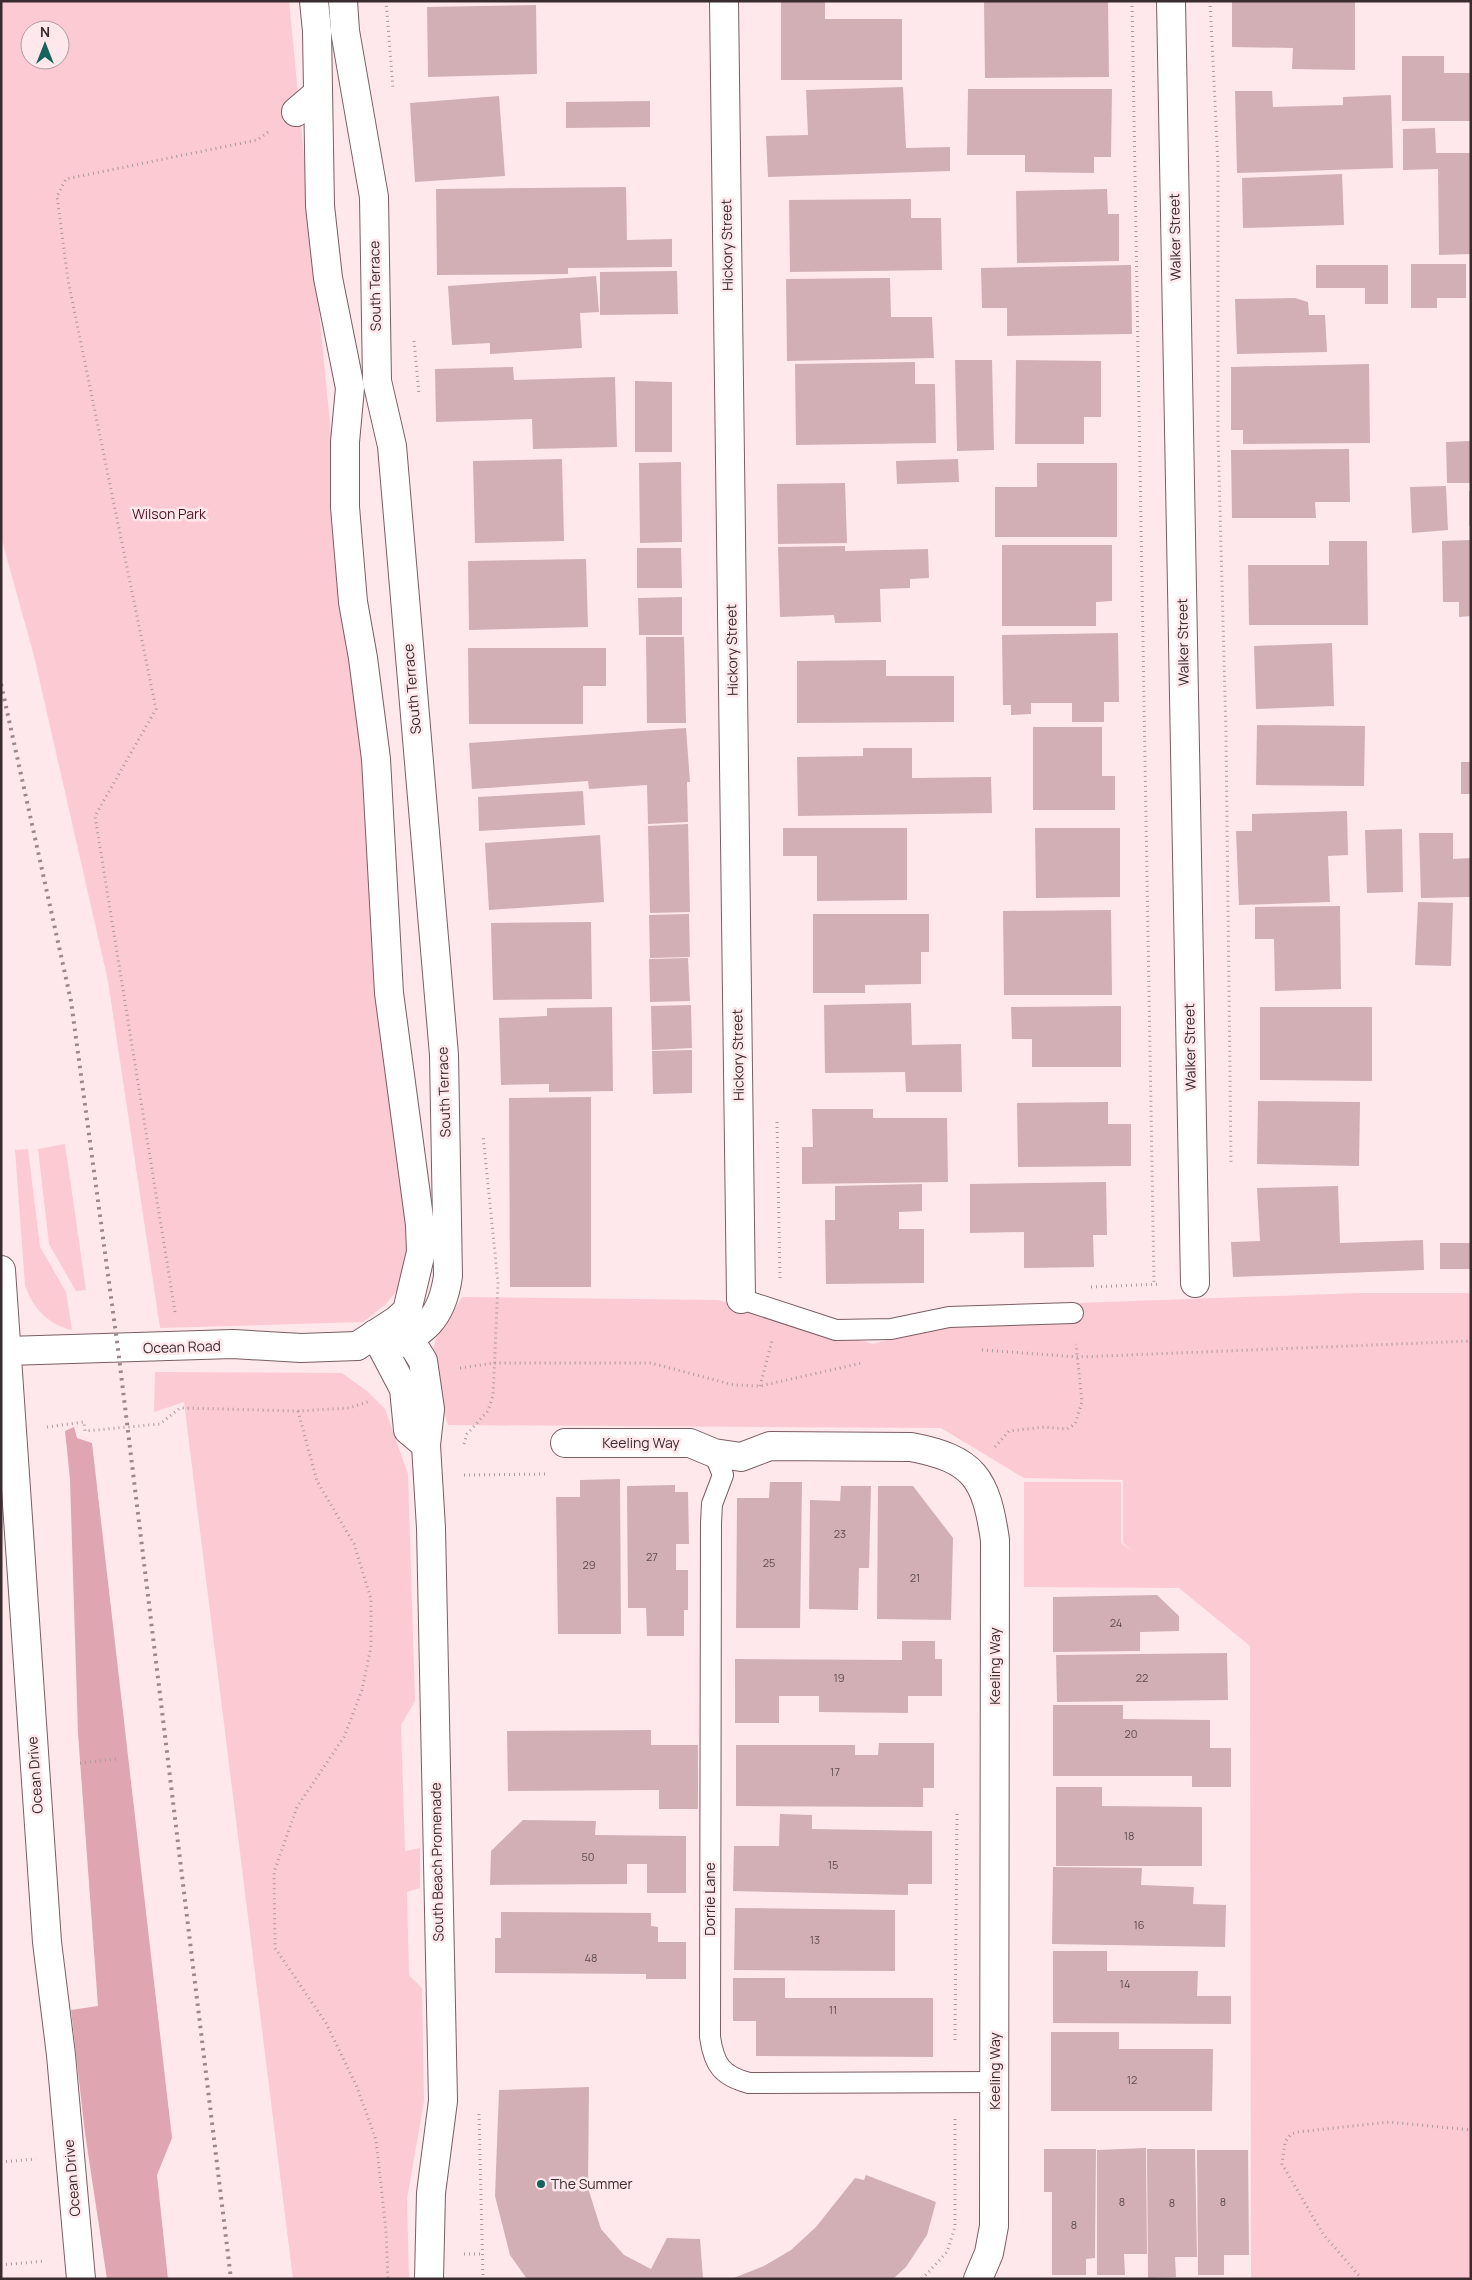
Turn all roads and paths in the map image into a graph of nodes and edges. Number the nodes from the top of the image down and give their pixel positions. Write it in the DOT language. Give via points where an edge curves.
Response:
graph roads {
  1 [pos="314,1"];
  2 [pos="343,1"];
  3 [pos="724,1"];
  4 [pos="1132,1"];
  5 [pos="1171,1"];
  6 [pos="1210,1"];
  7 [pos="317,94"];
  8 [pos="296,112"];
  9 [pos="1231,1166"];
  10 [pos="1,1270"];
  11 [pos="1195,1282"];
  12 [pos="1154,1284"];
  13 [pos="741,1299"];
  14 [pos="780,1311"];
  15 [pos="1073,1313"];
  16 [pos="385,1338"];
  17 [pos="1471,1341"];
  18 [pos="181,1347"];
  19 [pos="973,1349"];
  20 [pos="8,1351"];
  21 [pos="1078,1357"];
  22 [pos="868,1361"];
  23 [pos="414,1382"];
  24 [pos="760,1386"];
  25 [pos="298,1411"];
  26 [pos="12,1429"];
  27 [pos="565,1443"];
  28 [pos="714,1453"];
  29 [pos="971,1471"];
  30 [pos="116,1759"];
  31 [pos="80,1763"];
  32 [pos="957,1811"];
  33 [pos="955,2040"];
  34 [pos="996,2082"];
  35 [pos="955,2119"];
  36 [pos="1471,2130"];
  37 [pos="41,2158"];
  38 [pos="1,2162"];
  39 [pos="51,2260"];
  40 [pos="1,2265"];
  41 [pos="81,2279"];
  42 [pos="388,2279"];
  43 [pos="429,2279"];
  44 [pos="922,2279"];
  45 [pos="978,2279"];
  46 [pos="1362,2279"];
  1 -- 7 [label="street"];
  2 -- 16 [label="street, South Terrace" via="345,31 374,198 377,381 392,446 444,1054 446,1293 434,1319"];
  3 -- 13 [label="street, Hickory Street"];
  4 -- 12 [label="path"];
  5 -- 11 [label="street, Walker Street"];
  6 -- 9 [label="path" via="1218,164 1218,436 1226,733"];
  7 -- 8 [label="street"];
  7 -- 16 [label="street" via="320,206 328,278 350,388 345,442 345,507 353,602 376,758 390,993 420,1225 421,1252 407,1311"];
  8 -- 18 [label="path" via="257,140 66,179 57,196 68,280 156,709 94,816"];
  10 -- 20 [label="street, Ocean Drive"];
  11 -- 12 [label="path"];
  12 -- 15 [label="path" via="1080,1287"];
  13 -- 14 [label="lane"];
  14 -- 15 [label="lane" via="836,1330 891,1329 949,1317"];
  14 -- 24 [label="path"];
  15 -- 21 [label="path"];
  16 -- 18 [label="street, Ocean Road" via="301,1348 233,1344"];
  16 -- 23 [label="street, South Beach Promenade" via="423,1361"];
  17 -- 21 [label="path"];
  18 -- 20 [label="street, Ocean Road"];
  19 -- 21 [label="path"];
  20 -- 26 [label="street, Ocean Drive"];
  21 -- 29 [label="path" via="1082,1402 1074,1424 1067,1428 1044,1426 1009,1430"];
  22 -- 24 [label="path"];
  23 -- 24 [label="path" via="438,1371 494,1363 651,1363 734,1385"];
  23 -- 25 [label="path" via="349,1408"];
  23 -- 43 [label="street, South Beach Promenade" via="430,1409 426,1445 431,1528 443,2053 443,2100 431,2193"];
  25 -- 26 [label="path" via="180,1408 160,1424 85,1431 84,1422"];
  25 -- 42 [label="path" via="317,1481 354,1544 371,1599 371,1647 362,1690 344,1737 297,1807 274,1872 275,1948 326,2022 357,2087 376,2140"];
  26 -- 41 [label="street, Ocean Drive" via="47,1942 65,2091"];
  27 -- 28 [label="street, Keeling Way" via="690,1443"];
  28 -- 29 [label="street, Keeling Way" via="741,1457 756,1449 786,1445 911,1447 934,1451 956,1460"];
  28 -- 34 [label="lane, Dorrie Lane" via="723,1475 712,1504 711,1523 712,2052 725,2074 749,2083"];
  29 -- 34 [label="street, Keeling Way" via="988,1498 996,1540"];
  30 -- 31 [label="path"];
  32 -- 33 [label="path"];
  34 -- 45 [label="street, Keeling Way" via="994,2226 989,2253"];
  35 -- 44 [label="path" via="955,2227 947,2252"];
  36 -- 46 [label="path" via="1389,2122 1298,2132 1291,2134 1285,2142 1282,2164 1323,2234"];
  37 -- 38 [label="path"];
  39 -- 40 [label="path"];
}
